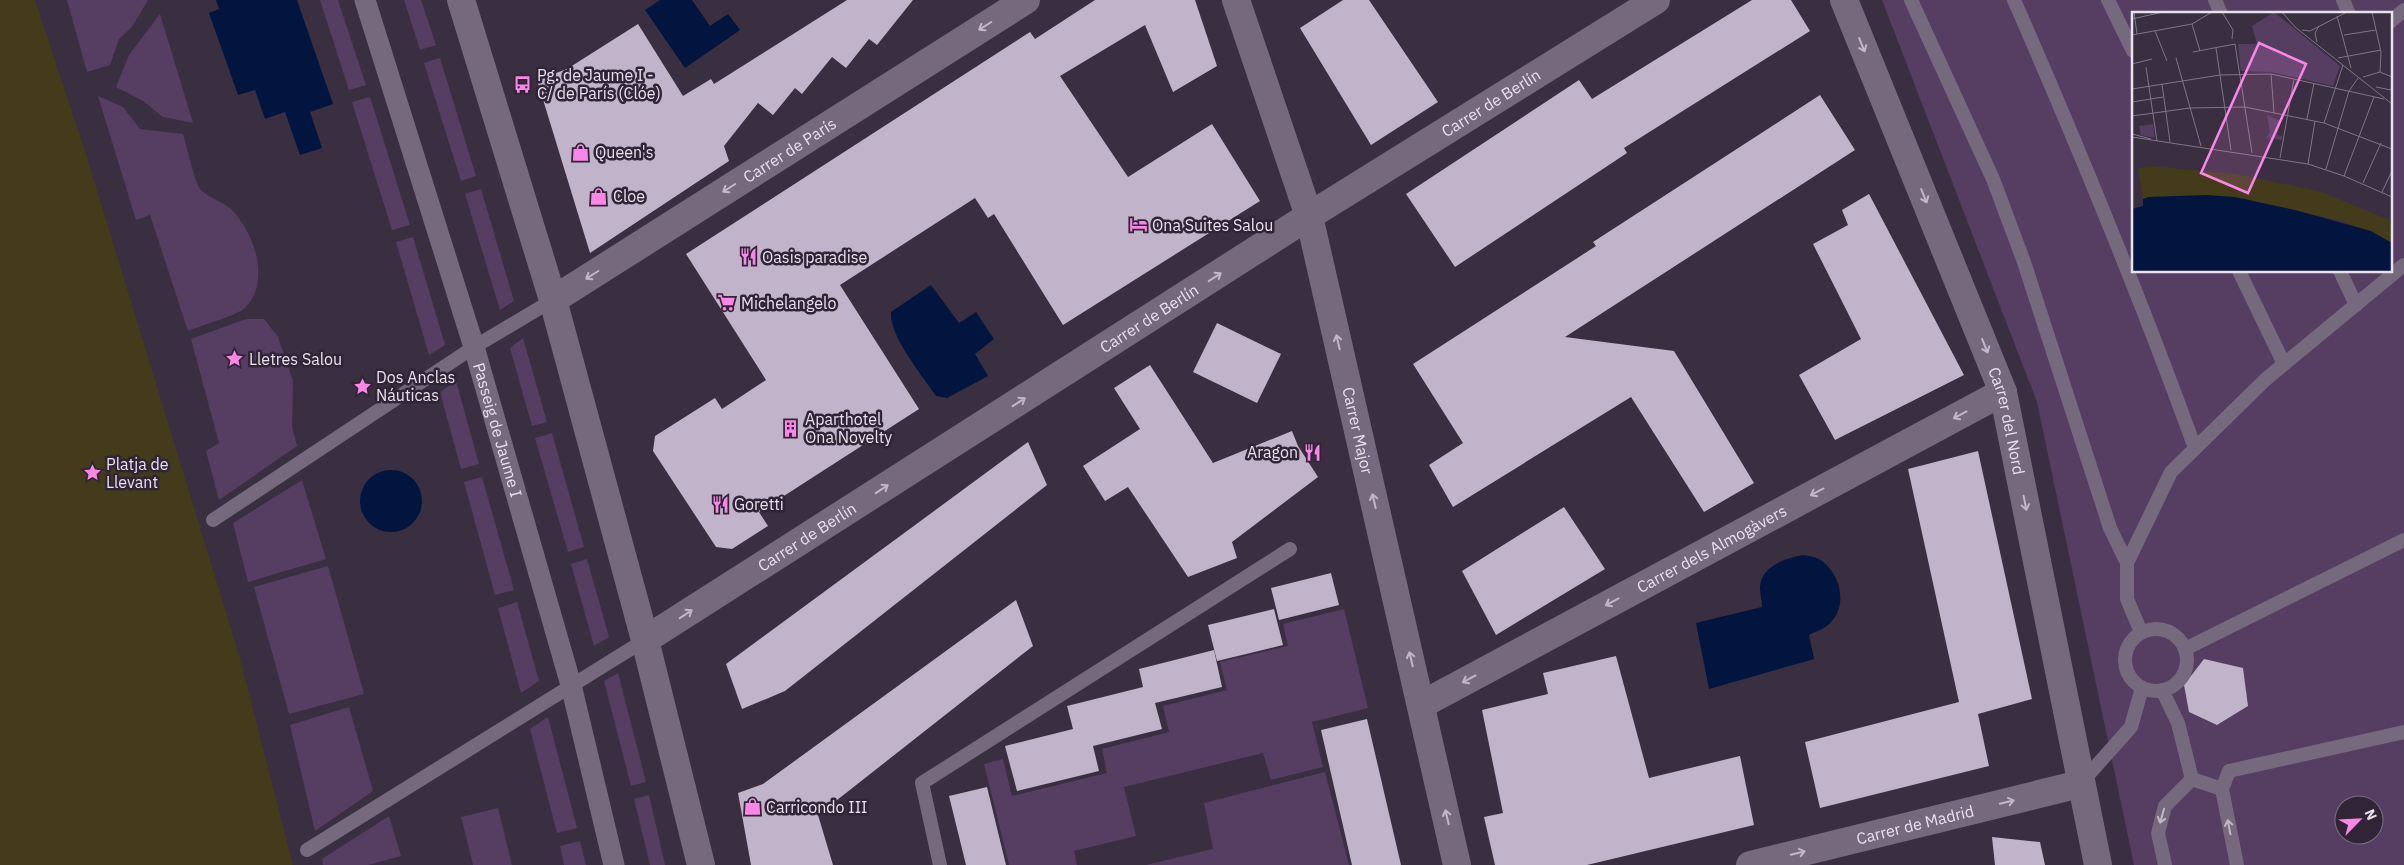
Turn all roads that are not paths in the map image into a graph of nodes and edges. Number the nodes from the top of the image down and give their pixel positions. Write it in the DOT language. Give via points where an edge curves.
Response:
graph roads {
  1 [pos="365,0"];
  2 [pos="461,0"];
  3 [pos="1026,0"];
  4 [pos="1236,0"];
  5 [pos="1656,0"];
  6 [pos="1844,0"];
  7 [pos="1911,0"];
  8 [pos="2014,0"];
  9 [pos="2108,0"];
  10 [pos="2215,0"];
  11 [pos="2343,0"];
  12 [pos="2404,10"];
  13 [pos="2220,12"];
  14 [pos="2348,12"];
  15 [pos="2392,20"];
  16 [pos="2132,49"];
  17 [pos="1309,216"];
  18 [pos="2404,265"];
  19 [pos="2239,272"];
  20 [pos="2340,272"];
  21 [pos="553,300"];
  22 [pos="2356,305"];
  23 [pos="474,347"];
  24 [pos="2284,364"];
  25 [pos="2003,392"];
  26 [pos="2196,448"];
  27 [pos="214,520"];
  28 [pos="2404,540"];
  29 [pos="1290,549"];
  30 [pos="2127,563"];
  31 [pos="2141,632"];
  32 [pos="645,640"];
  33 [pos="2185,649"];
  34 [pos="570,685"];
  35 [pos="2142,688"];
  36 [pos="2162,690"];
  37 [pos="1421,704"];
  38 [pos="2404,732"];
  39 [pos="2192,779"];
  40 [pos="2080,784"];
  41 [pos="2222,789"];
  42 [pos="307,850"];
  43 [pos="614,865"];
  44 [pos="700,865"];
  45 [pos="940,865"];
  46 [pos="1457,865"];
  47 [pos="1750,865"];
  48 [pos="2098,865"];
  49 [pos="2165,865"];
  50 [pos="2237,865"];
  1 -- 23 [label="street, Passeig de Jaume I"];
  2 -- 21 [label="street"];
  3 -- 21 [label="street, Carrer de París, one-way"];
  4 -- 17 [label="street, Carrer Major"];
  5 -- 17 [label="street, Carrer de Berlín"];
  6 -- 25 [label="street, Carrer del Nord, one-way"];
  7 -- 30 [label="lane" via="1993,179 2024,262 2110,528"];
  8 -- 26 [label="lane" via="2070,126 2142,303"];
  9 -- 16 [label="lane"];
  10 -- 13 [label="lane"];
  11 -- 14 [label="lane"];
  12 -- 15 [label="lane"];
  32 -- 17 [label="street, Carrer de Berlín, one-way"];
  37 -- 17 [label="street, Carrer Major, one-way"];
  18 -- 22 [label="lane"];
  19 -- 24 [label="lane"];
  20 -- 22 [label="lane"];
  21 -- 23 [label="lane"];
  21 -- 32 [label="street"];
  22 -- 24 [label="lane"];
  23 -- 27 [label="lane"];
  23 -- 34 [label="street, Passeig de Jaume I"];
  24 -- 26 [label="lane"];
  25 -- 37 [label="street, Carrer dels Almogàvers, one-way"];
  25 -- 40 [label="street, Carrer del Nord, one-way"];
  26 -- 30 [label="lane" via="2172,472"];
  28 -- 33 [label="lane"];
  29 -- 45 [label="lane" via="922,783"];
  30 -- 31 [label="lane" via="2127,599"];
  31 -- 33 [label="lane" via="2167,631 2178,638"];
  31 -- 35 [label="lane" via="2129,644 2125,661 2127,672"];
  32 -- 34 [label="lane"];
  32 -- 44 [label="street"];
  33 -- 36 [label="lane" via="2182,675 2174,685"];
  34 -- 42 [label="lane"];
  34 -- 43 [label="street, Passeig de Jaume I"];
  35 -- 36 [label="lane"];
  35 -- 40 [label="lane" via="2131,727"];
  36 -- 39 [label="lane" via="2178,723"];
  46 -- 37 [label="street, Carrer Major, one-way"];
  38 -- 41 [label="lane" via="2229,771"];
  39 -- 41 [label="lane"];
  39 -- 49 [label="lane, one-way" via="2165,806 2158,832"];
  47 -- 40 [label="street, Carrer de Madrid, one-way"];
  40 -- 48 [label="street, Carrer del Nord"];
  50 -- 41 [label="lane, one-way"];
}
